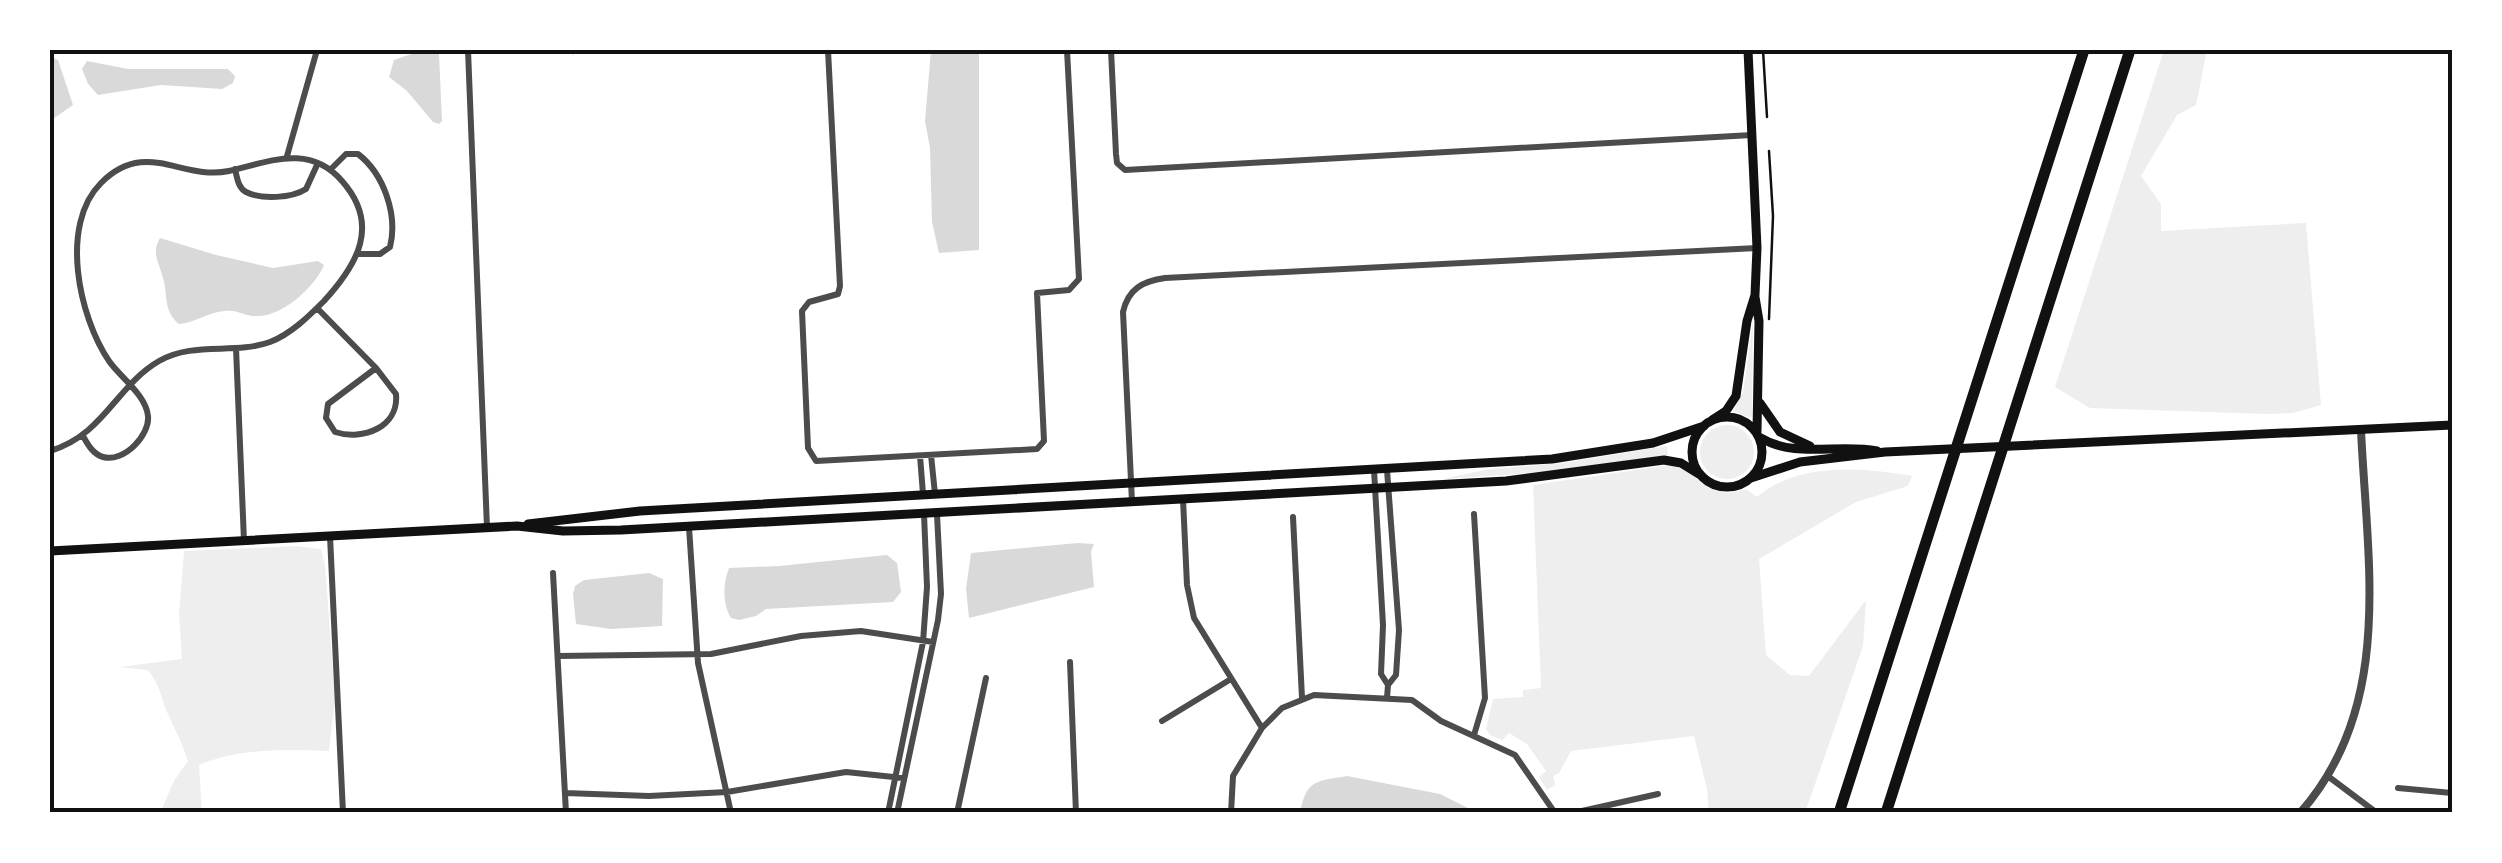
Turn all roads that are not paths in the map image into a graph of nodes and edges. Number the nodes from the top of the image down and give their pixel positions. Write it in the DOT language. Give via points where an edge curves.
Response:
graph roads {
  1 [pos="317,50"];
  2 [pos="468,50"];
  3 [pos="828,50"];
  4 [pos="1067,50"];
  5 [pos="1110,50"];
  6 [pos="1748,50"];
  7 [pos="2084,50"];
  8 [pos="2130,50"];
  9 [pos="1753,135"];
  10 [pos="286,156"];
  11 [pos="316,165"];
  12 [pos="235,169"];
  13 [pos="330,170"];
  14 [pos="1757,248"];
  15 [pos="358,254"];
  16 [pos="1755,294"];
  17 [pos="316,308"];
  18 [pos="236,348"];
  19 [pos="376,368"];
  20 [pos="131,386"];
  21 [pos="1756,393"];
  22 [pos="1708,423"];
  23 [pos="2452,425"];
  24 [pos="2361,430"];
  25 [pos="83,436"];
  26 [pos="1759,436"];
  27 [pos="1818,449"];
  28 [pos="50,451"];
  29 [pos="1885,452"];
  30 [pos="931,455"];
  31 [pos="920,456"];
  32 [pos="1374,470"];
  33 [pos="1387,470"];
  34 [pos="1702,476"];
  35 [pos="1751,478"];
  36 [pos="1131,484"];
  37 [pos="1388,487"];
  38 [pos="1375,488"];
  39 [pos="936,495"];
  40 [pos="923,496"];
  41 [pos="1184,498"];
  42 [pos="1132,502"];
  43 [pos="924,514"];
  44 [pos="936,514"];
  45 [pos="1474,514"];
  46 [pos="1292,517"];
  47 [pos="517,526"];
  48 [pos="689,526"];
  49 [pos="487,528"];
  50 [pos="330,536"];
  51 [pos="244,540"];
  52 [pos="50,551"];
  53 [pos="554,573"];
  54 [pos="923,642"];
  55 [pos="934,642"];
  56 [pos="697,655"];
  57 [pos="558,656"];
  58 [pos="1070,662"];
  59 [pos="986,678"];
  60 [pos="1230,680"];
  61 [pos="1388,684"];
  62 [pos="1302,698"];
  63 [pos="1387,698"];
  64 [pos="1162,722"];
  65 [pos="1262,728"];
  66 [pos="1474,736"];
  67 [pos="894,776"];
  68 [pos="903,778"];
  69 [pos="2330,778"];
  70 [pos="2398,788"];
  71 [pos="726,792"];
  72 [pos="565,793"];
  73 [pos="2452,793"];
  74 [pos="1658,794"];
  75 [pos="344,813"];
  76 [pos="566,813"];
  77 [pos="731,813"];
  78 [pos="888,813"];
  79 [pos="897,813"];
  80 [pos="957,813"];
  81 [pos="1076,813"];
  82 [pos="1231,813"];
  83 [pos="1554,813"];
  84 [pos="1573,813"];
  85 [pos="1839,813"];
  86 [pos="1886,813"];
  87 [pos="2300,813"];
  88 [pos="2377,813"];
  1 -- 10 [label="street"];
  2 -- 49 [label="street"];
  3 -- 31 [label="street" via="840,286 833,298 809,302 802,311 808,448 816,461"];
  4 -- 30 [label="street" via="1079,279 1069,290 1036,292 1044,442 1037,449"];
  5 -- 9 [label="street" via="1116,154 1120,168 1132,171"];
  6 -- 9 [label="main road"];
  7 -- 85 [label="highway"];
  8 -- 86 [label="highway"];
  9 -- 14 [label="main road"];
  10 -- 11 [label="street"];
  10 -- 12 [label="street"];
  11 -- 12 [label="street" via="306,189 285,196 248,192"];
  11 -- 13 [label="street"];
  12 -- 20 [label="street" via="208,173 137,162 110,175 87,202 78,252 83,303 101,349"];
  13 -- 15 [label="street" via="358,208"];
  13 -- 15 [label="street" via="346,154 358,154 384,190 393,226 390,247"];
  14 -- 16 [label="main road"];
  14 -- 36 [label="street" via="1144,283 1125,303 1123,324"];
  15 -- 17 [label="street"];
  16 -- 21 [label="main road"];
  16 -- 22 [label="main road" via="1736,396"];
  17 -- 18 [label="street" via="279,338"];
  17 -- 19 [label="street"];
  18 -- 20 [label="street" via="169,356"];
  18 -- 51 [label="street"];
  19 -- 19 [label="street" via="396,394 392,416 364,433 335,432 326,418 328,404"];
  20 -- 25 [label="street"];
  20 -- 25 [label="street" via="148,412 140,438 108,458"];
  21 -- 26 [label="main road"];
  21 -- 27 [label="main road" via="1780,432"];
  22 -- 26 [label="main road" via="1737,418"];
  22 -- 33 [label="main road" via="1653,443 1552,459"];
  22 -- 34 [label="main road" via="1692,448"];
  23 -- 24 [label="main road"];
  24 -- 29 [label="main road"];
  24 -- 69 [label="street" via="2367,663 2355,722"];
  25 -- 28 [label="street"];
  26 -- 27 [label="main road" via="1780,448"];
  26 -- 35 [label="main road" via="1762,459"];
  27 -- 29 [label="main road"];
  29 -- 35 [label="main road" via="1800,462"];
  30 -- 31 [label="street"];
  30 -- 39 [label="street"];
  31 -- 40 [label="street"];
  32 -- 33 [label="main road"];
  32 -- 36 [label="main road"];
  32 -- 38 [label="street"];
  33 -- 37 [label="street"];
  34 -- 35 [label="main road" via="1728,488"];
  34 -- 37 [label="main road" via="1664,460 1546,478"];
  36 -- 39 [label="main road"];
  36 -- 42 [label="street"];
  37 -- 38 [label="main road"];
  37 -- 61 [label="street" via="1399,622 1396,675"];
  38 -- 41 [label="main road"];
  38 -- 61 [label="street" via="1381,674"];
  39 -- 40 [label="main road"];
  40 -- 47 [label="main road" via="640,511"];
  41 -- 42 [label="main road"];
  41 -- 60 [label="street" via="1190,602"];
  42 -- 44 [label="main road"];
  43 -- 44 [label="main road"];
  43 -- 48 [label="main road"];
  43 -- 54 [label="street"];
  44 -- 55 [label="street" via="942,594"];
  45 -- 66 [label="street" via="1485,698"];
  46 -- 62 [label="street"];
  47 -- 48 [label="main road"];
  47 -- 49 [label="main road"];
  48 -- 56 [label="street"];
  49 -- 50 [label="main road"];
  50 -- 51 [label="main road"];
  50 -- 75 [label="street"];
  51 -- 52 [label="main road"];
  53 -- 57 [label="street"];
  54 -- 55 [label="street"];
  54 -- 56 [label="street" via="861,632"];
  54 -- 67 [label="street"];
  55 -- 68 [label="street"];
  56 -- 57 [label="street"];
  56 -- 71 [label="street"];
  57 -- 72 [label="street"];
  58 -- 81 [label="street"];
  59 -- 80 [label="street"];
  60 -- 64 [label="street"];
  60 -- 65 [label="street"];
  61 -- 63 [label="street"];
  62 -- 63 [label="street"];
  62 -- 65 [label="street"];
  63 -- 66 [label="street" via="1412,700"];
  65 -- 82 [label="street" via="1233,776"];
  66 -- 83 [label="street" via="1515,755"];
  67 -- 68 [label="street"];
  67 -- 71 [label="street" via="834,773"];
  67 -- 78 [label="street"];
  68 -- 79 [label="street"];
  69 -- 87 [label="street"];
  69 -- 88 [label="street"];
  70 -- 73 [label="street"];
  71 -- 72 [label="street"];
  71 -- 77 [label="street"];
  72 -- 76 [label="street"];
  74 -- 84 [label="street"];
}
